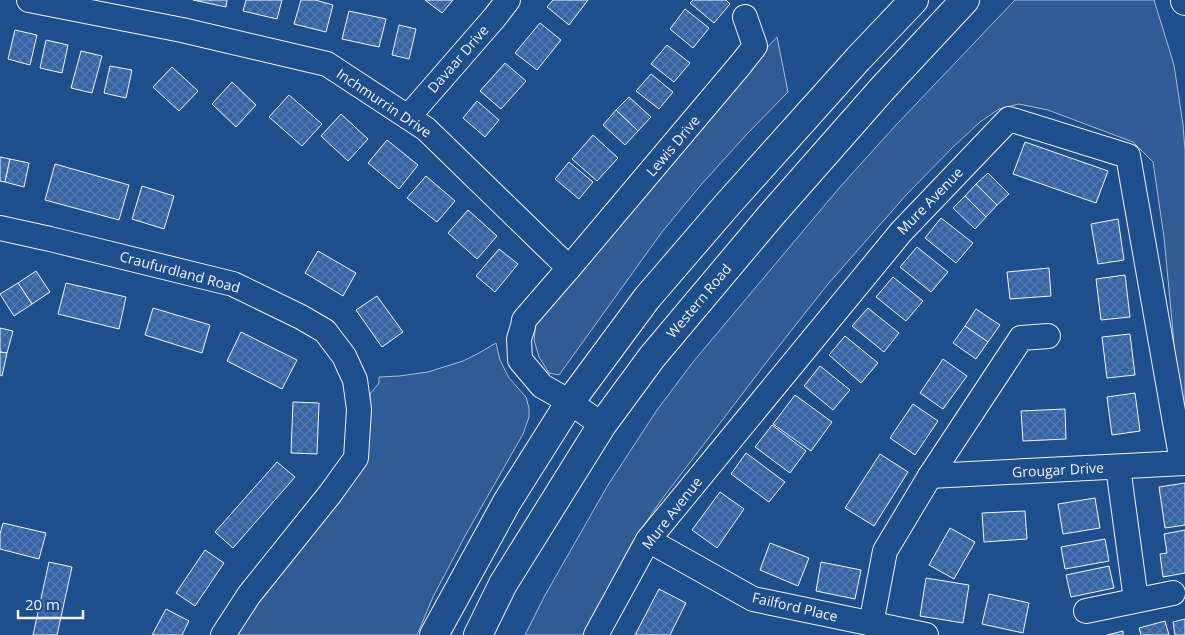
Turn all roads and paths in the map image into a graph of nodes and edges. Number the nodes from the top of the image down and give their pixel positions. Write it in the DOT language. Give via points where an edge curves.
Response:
graph roads {
  1 [pos="29,0"];
  2 [pos="508,0"];
  3 [pos="914,0"];
  4 [pos="965,0"];
  5 [pos="71,4"];
  6 [pos="745,17"];
  7 [pos="408,118"];
  8 [pos="0,228"];
  9 [pos="570,268"];
  10 [pos="1048,336"];
  11 [pos="570,402"];
  12 [pos="602,425"];
  13 [pos="1183,463"];
  14 [pos="1118,467"];
  15 [pos="930,476"];
  16 [pos="648,540"];
  17 [pos="1173,593"];
  18 [pos="1136,600"];
  19 [pos="1086,611"];
  20 [pos="871,624"];
  21 [pos="223,635"];
  22 [pos="434,635"];
  23 [pos="478,635"];
  24 [pos="596,635"];
  25 [pos="926,635"];
  1 -- 5 [label="street, Inchmurrin Drive"];
  2 -- 7 [label="street, Davaar Drive"];
  3 -- 11 [label="main road" via="647,298"];
  4 -- 12 [label="main road, Western Road" via="773,213 652,357"];
  5 -- 7 [label="street, Inchmurrin Drive" via="327,64"];
  6 -- 9 [label="street, Lewis Drive" via="755,46"];
  7 -- 9 [label="street, Inchmurrin Drive" via="426,129"];
  8 -- 21 [label="street, Craufurdland Road" via="233,284 325,331 344,356 355,380 359,409 356,458 249,594"];
  9 -- 11 [label="street" via="524,320 519,339 520,360 542,386"];
  10 -- 15 [label="street" via="1021,338"];
  11 -- 12 [label="street"];
  11 -- 22 [label="main road" via="507,502"];
  12 -- 23 [label="main road, Western Road" via="503,584"];
  13 -- 14 [label="street, Grougar Drive"];
  13 -- 16 [label="street, Mure Avenue" via="1128,156 1009,119 901,232"];
  14 -- 15 [label="street, Grougar Drive"];
  14 -- 18 [label="street"];
  15 -- 20 [label="street" via="886,551"];
  16 -- 20 [label="street, Failford Place" via="753,599"];
  16 -- 24 [label="street, Mure Avenue"];
  17 -- 18 [label="street"];
  18 -- 19 [label="street"];
  20 -- 25 [label="street, Failford Place"];
}
